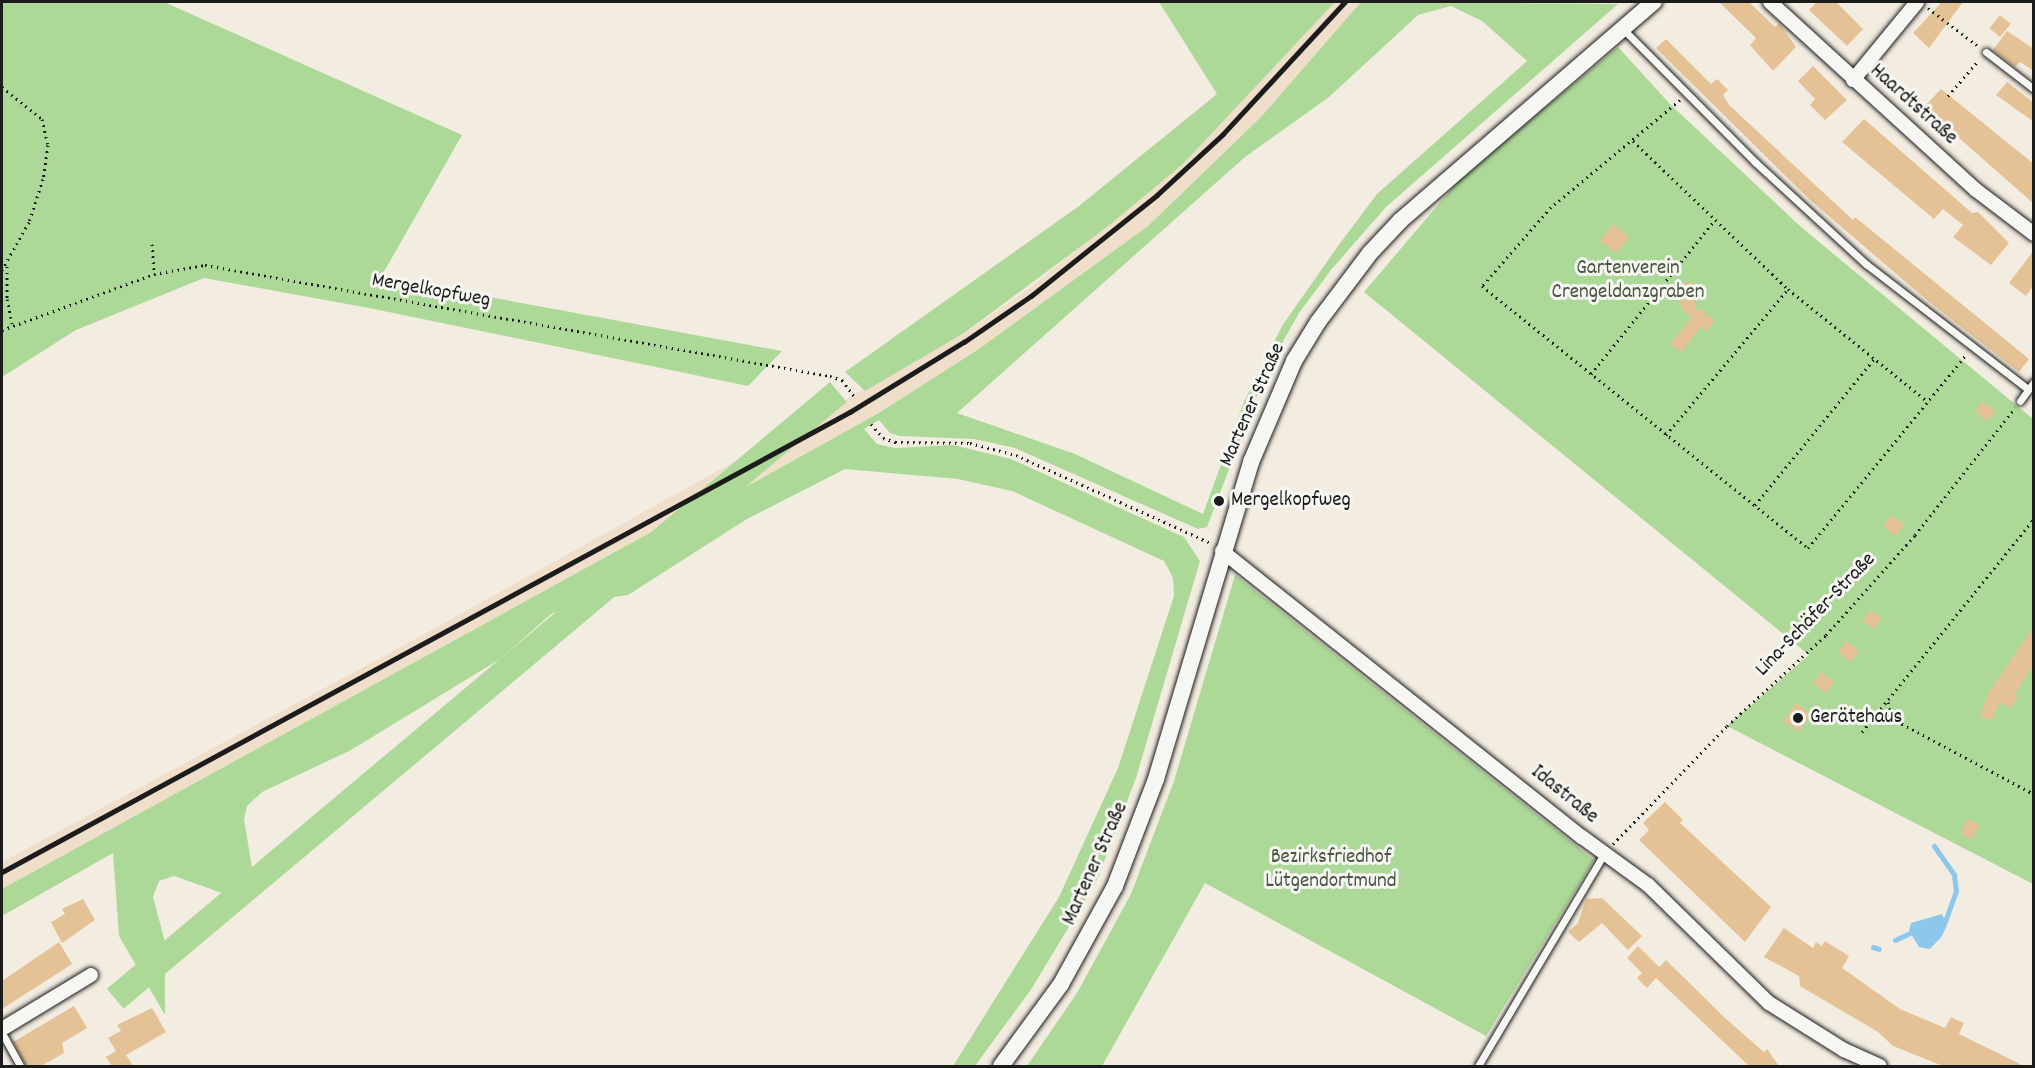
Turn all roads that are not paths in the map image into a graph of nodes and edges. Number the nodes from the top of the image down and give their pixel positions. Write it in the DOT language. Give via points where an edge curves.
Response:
graph roads {
  1 [pos="1654,2"];
  2 [pos="1770,2"];
  3 [pos="1920,3"];
  4 [pos="1624,30"];
  5 [pos="1986,52"];
  6 [pos="1853,80"];
  7 [pos="2034,89"];
  8 [pos="2034,234"];
  9 [pos="2034,382"];
  10 [pos="2028,389"];
  11 [pos="2020,401"];
  12 [pos="1222,551"];
  13 [pos="1604,854"];
  14 [pos="91,975"];
  15 [pos="2,1031"];
  16 [pos="20,1066"];
  17 [pos="1001,1066"];
  18 [pos="1478,1066"];
  19 [pos="1880,1066"];
  1 -- 4 [label="street, Martener Straße"];
  2 -- 6 [label="street, Haardtstraße"];
  3 -- 6 [label="street"];
  4 -- 10 [label="lane" via="1866,264"];
  4 -- 12 [label="street, Martener Straße" via="1401,220 1341,289 1294,362 1273,405"];
  5 -- 7 [label="lane"];
  6 -- 8 [label="street, Haardtstraße" via="1976,190"];
  9 -- 10 [label="lane"];
  10 -- 11 [label="lane"];
  12 -- 13 [label="street, Idastraße"];
  12 -- 17 [label="street, Martener Straße" via="1156,779 1115,886 1061,984"];
  13 -- 18 [label="lane"];
  13 -- 19 [label="street, Idastraße" via="1648,885 1769,1003 1844,1050"];
  14 -- 15 [label="street"];
  15 -- 16 [label="lane"];
}
